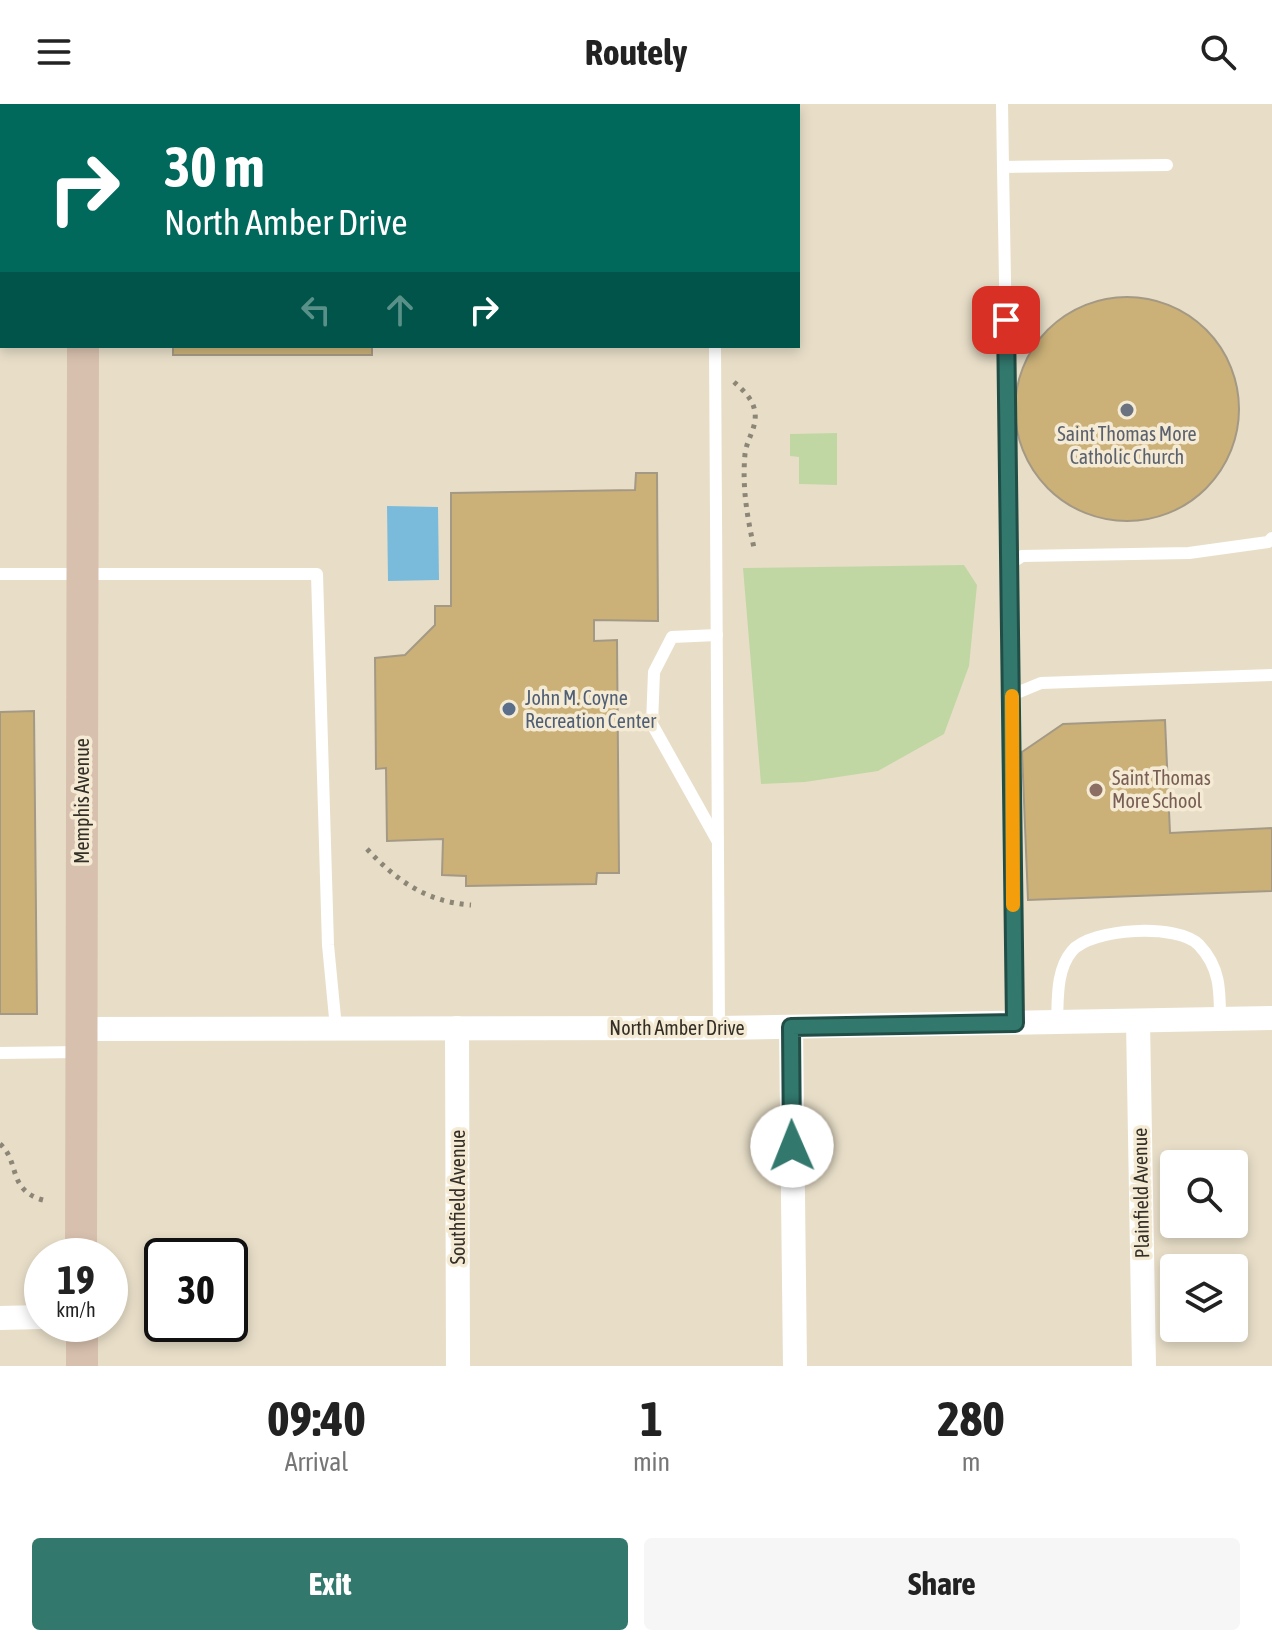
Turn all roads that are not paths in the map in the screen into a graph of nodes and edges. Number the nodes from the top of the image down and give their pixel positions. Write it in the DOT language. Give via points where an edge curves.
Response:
graph roads {
  1 [pos="1002,104"];
  2 [pos="1167,165"];
  3 [pos="1003,167"];
  4 [pos="83,348"];
  5 [pos="715,348"];
  6 [pos="1272,538"];
  7 [pos="1010,564"];
  8 [pos="0,574"];
  9 [pos="83,574"];
  10 [pos="717,635"];
  11 [pos="1272,675"];
  12 [pos="1012,695"];
  13 [pos="718,843"];
  14 [pos="1272,1018"];
  15 [pos="1220,1019"];
  16 [pos="1138,1021"];
  17 [pos="1057,1022"];
  18 [pos="1015,1023"];
  19 [pos="791,1027"];
  20 [pos="336,1028"];
  21 [pos="457,1028"];
  22 [pos="719,1028"];
  23 [pos="81,1040"];
  24 [pos="0,1053"];
  25 [pos="81,1238"];
  26 [pos="24,1317"];
  27 [pos="0,1318"];
  28 [pos="82,1342"];
  29 [pos="82,1366"];
  30 [pos="458,1366"];
  31 [pos="795,1366"];
  32 [pos="1144,1366"];
  1 -- 3 [label="lane"];
  2 -- 3 [label="lane"];
  3 -- 7 [label="lane"];
  4 -- 9 [label="main road, Memphis Avenue"];
  5 -- 10 [label="lane"];
  6 -- 7 [label="lane" via="1189,553 1022,556"];
  7 -- 12 [label="lane"];
  8 -- 9 [label="lane"];
  9 -- 20 [label="lane" via="317,574 328,945"];
  9 -- 23 [label="main road, Memphis Avenue"];
  10 -- 13 [label="lane"];
  10 -- 13 [label="lane" via="672,637 654,672 652,724"];
  11 -- 12 [label="lane" via="1041,683"];
  12 -- 18 [label="lane"];
  13 -- 22 [label="lane"];
  14 -- 15 [label="street, North Amber Drive"];
  15 -- 16 [label="street, North Amber Drive"];
  15 -- 17 [label="lane" via="1220,981 1197,942 1139,932 1106,934 1074,948 1058,987"];
  16 -- 17 [label="street, North Amber Drive"];
  16 -- 32 [label="street, Plainfield Avenue"];
  17 -- 18 [label="street, North Amber Drive"];
  18 -- 19 [label="street, North Amber Drive"];
  19 -- 22 [label="street, North Amber Drive"];
  19 -- 31 [label="street"];
  20 -- 21 [label="street, North Amber Drive"];
  20 -- 23 [label="street, North Amber Drive"];
  21 -- 22 [label="street, North Amber Drive"];
  21 -- 30 [label="street, Southfield Avenue"];
  23 -- 24 [label="lane"];
  23 -- 25 [label="main road, Memphis Avenue"];
  26 -- 27 [label="street"];
  28 -- 29 [label="main road"];
}
